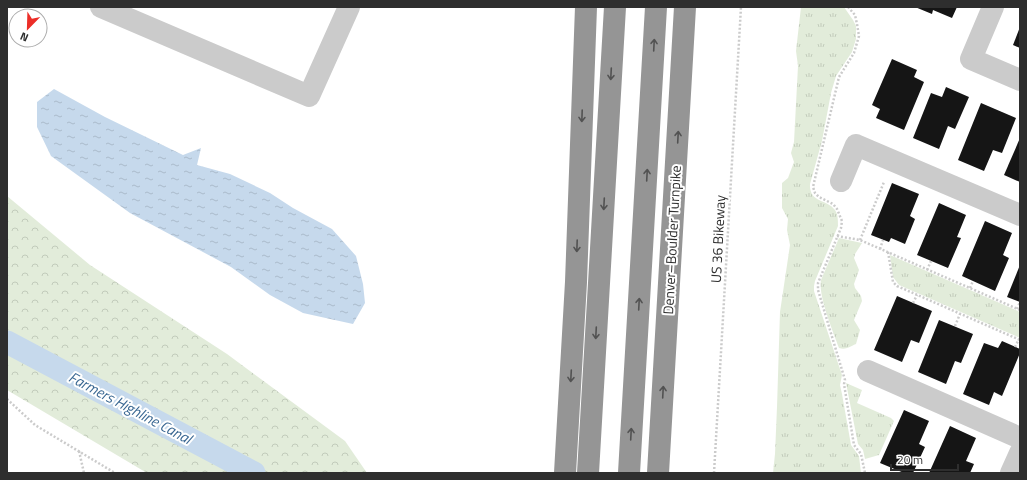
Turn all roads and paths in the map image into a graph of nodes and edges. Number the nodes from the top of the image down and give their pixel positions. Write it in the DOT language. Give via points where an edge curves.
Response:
graph roads {
  1 [pos="102,7"];
  2 [pos="349,7"];
  3 [pos="586,7"];
  4 [pos="615,7"];
  5 [pos="656,7"];
  6 [pos="685,7"];
  7 [pos="741,7"];
  8 [pos="848,7"];
  9 [pos="993,7"];
  10 [pos="1020,80"];
  11 [pos="893,161"];
  12 [pos="841,181"];
  13 [pos="1020,215"];
  14 [pos="837,236"];
  15 [pos="860,240"];
  16 [pos="883,240"];
  17 [pos="880,249"];
  18 [pos="888,252"];
  19 [pos="931,261"];
  20 [pos="927,270"];
  21 [pos="973,281"];
  22 [pos="970,288"];
  23 [pos="917,295"];
  24 [pos="1020,302"];
  25 [pos="913,303"];
  26 [pos="1018,309"];
  27 [pos="960,314"];
  28 [pos="955,326"];
  29 [pos="1019,339"];
  30 [pos="1015,347"];
  31 [pos="868,371"];
  32 [pos="7,399"];
  33 [pos="1020,438"];
  34 [pos="79,451"];
  35 [pos="1020,453"];
  36 [pos="84,473"];
  37 [pos="115,473"];
  38 [pos="565,473"];
  39 [pos="588,473"];
  40 [pos="629,473"];
  41 [pos="658,473"];
  42 [pos="714,473"];
  43 [pos="865,473"];
  44 [pos="1011,473"];
  1 -- 2 [label="street" via="309,96"];
  3 -- 38 [label="highway, one-way" via="576,282"];
  4 -- 39 [label="highway, one-way"];
  40 -- 5 [label="highway, one-way"];
  41 -- 6 [label="highway, Denver–Boulder Turnpike, one-way"];
  7 -- 42 [label="path, US 36 Bikeway"];
  8 -- 14 [label="path" via="855,15 859,36 854,53 839,77 813,187 815,193 833,204 840,215 842,221"];
  9 -- 10 [label="street" via="971,59"];
  11 -- 12 [label="street" via="856,145"];
  11 -- 13 [label="street"];
  11 -- 15 [label="path"];
  14 -- 15 [label="path"];
  14 -- 43 [label="path" via="818,283 818,290 845,380 854,445 861,454"];
  15 -- 17 [label="path"];
  16 -- 17 [label="path"];
  17 -- 18 [label="path"];
  18 -- 20 [label="path"];
  18 -- 23 [label="path" via="893,282"];
  19 -- 20 [label="path"];
  20 -- 22 [label="path"];
  21 -- 22 [label="path"];
  22 -- 26 [label="path"];
  23 -- 25 [label="path"];
  23 -- 27 [label="path"];
  24 -- 26 [label="path"];
  27 -- 28 [label="path"];
  27 -- 29 [label="path"];
  29 -- 30 [label="path"];
  31 -- 33 [label="street"];
  32 -- 34 [label="path" via="36,424"];
  34 -- 36 [label="path"];
  34 -- 37 [label="path"];
  35 -- 44 [label="street"];
}
